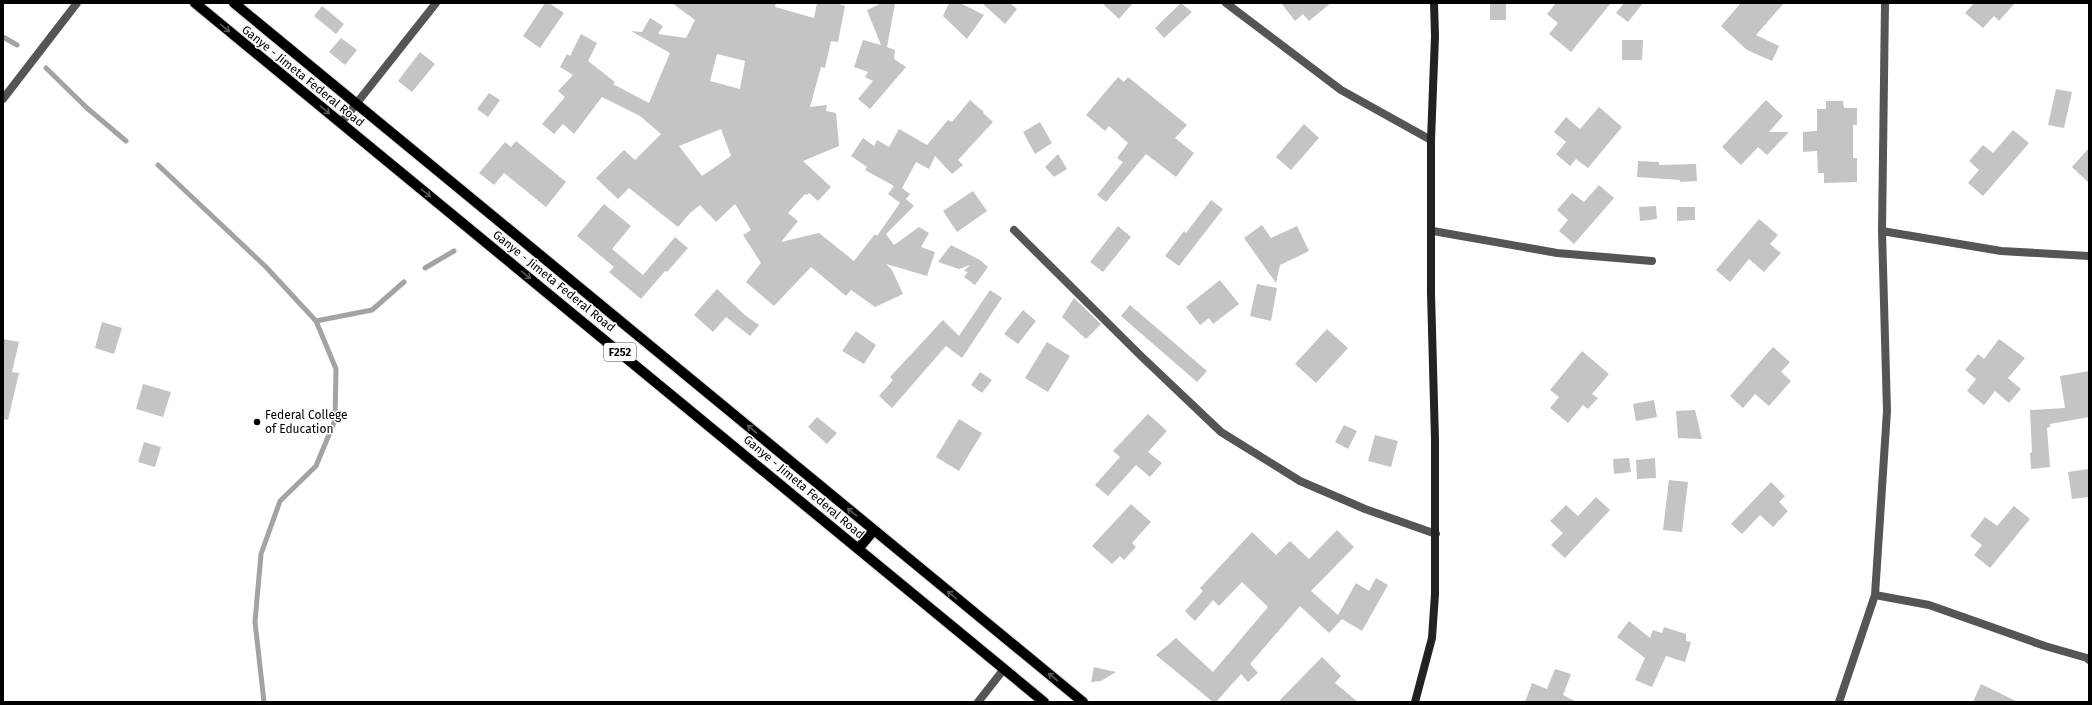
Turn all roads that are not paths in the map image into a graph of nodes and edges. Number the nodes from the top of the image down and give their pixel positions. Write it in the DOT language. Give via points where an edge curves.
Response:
graph roads {
  1 [pos="77,3"];
  2 [pos="195,3"];
  3 [pos="234,3"];
  4 [pos="436,3"];
  5 [pos="1226,3"];
  6 [pos="1434,3"];
  7 [pos="1884,3"];
  8 [pos="3,99"];
  9 [pos="357,104"];
  10 [pos="341,123"];
  11 [pos="1431,140"];
  12 [pos="1014,230"];
  13 [pos="1433,231"];
  14 [pos="1882,231"];
  15 [pos="2089,256"];
  16 [pos="1652,261"];
  17 [pos="874,530"];
  18 [pos="1436,534"];
  19 [pos="858,549"];
  20 [pos="1875,594"];
  21 [pos="2088,658"];
  22 [pos="1004,669"];
  23 [pos="978,702"];
  24 [pos="1044,702"];
  25 [pos="1083,702"];
  26 [pos="1415,702"];
  27 [pos="1839,702"];
  1 -- 8 [label="street"];
  2 -- 10 [label="main road, Ganye - Jimeta Federal Road / F252, one-way"];
  3 -- 9 [label="main road, Ganye - Jimeta Federal Road / F252"];
  4 -- 9 [label="street"];
  5 -- 11 [label="street" via="1341,90"];
  6 -- 11 [label="street"];
  7 -- 14 [label="street"];
  9 -- 10 [label="street"];
  17 -- 9 [label="main road, Ganye - Jimeta Federal Road / F252, one-way"];
  10 -- 19 [label="main road, Ganye - Jimeta Federal Road / F252, one-way"];
  11 -- 13 [label="street"];
  12 -- 18 [label="street" via="1140,356 1221,432 1300,481 1365,510"];
  13 -- 16 [label="street" via="1557,253"];
  13 -- 18 [label="street" via="1431,293"];
  14 -- 15 [label="street" via="2001,251"];
  14 -- 20 [label="street" via="1887,411"];
  17 -- 19 [label="main road"];
  25 -- 17 [label="main road, Ganye - Jimeta Federal Road / F252, one-way"];
  18 -- 26 [label="street" via="1432,638"];
  19 -- 22 [label="main road, Ganye - Jimeta Federal Road / F252"];
  20 -- 21 [label="street" via="1929,605 2045,646"];
  20 -- 27 [label="street"];
  22 -- 23 [label="street"];
  22 -- 24 [label="main road, Ganye - Jimeta Federal Road / F252"];
}
